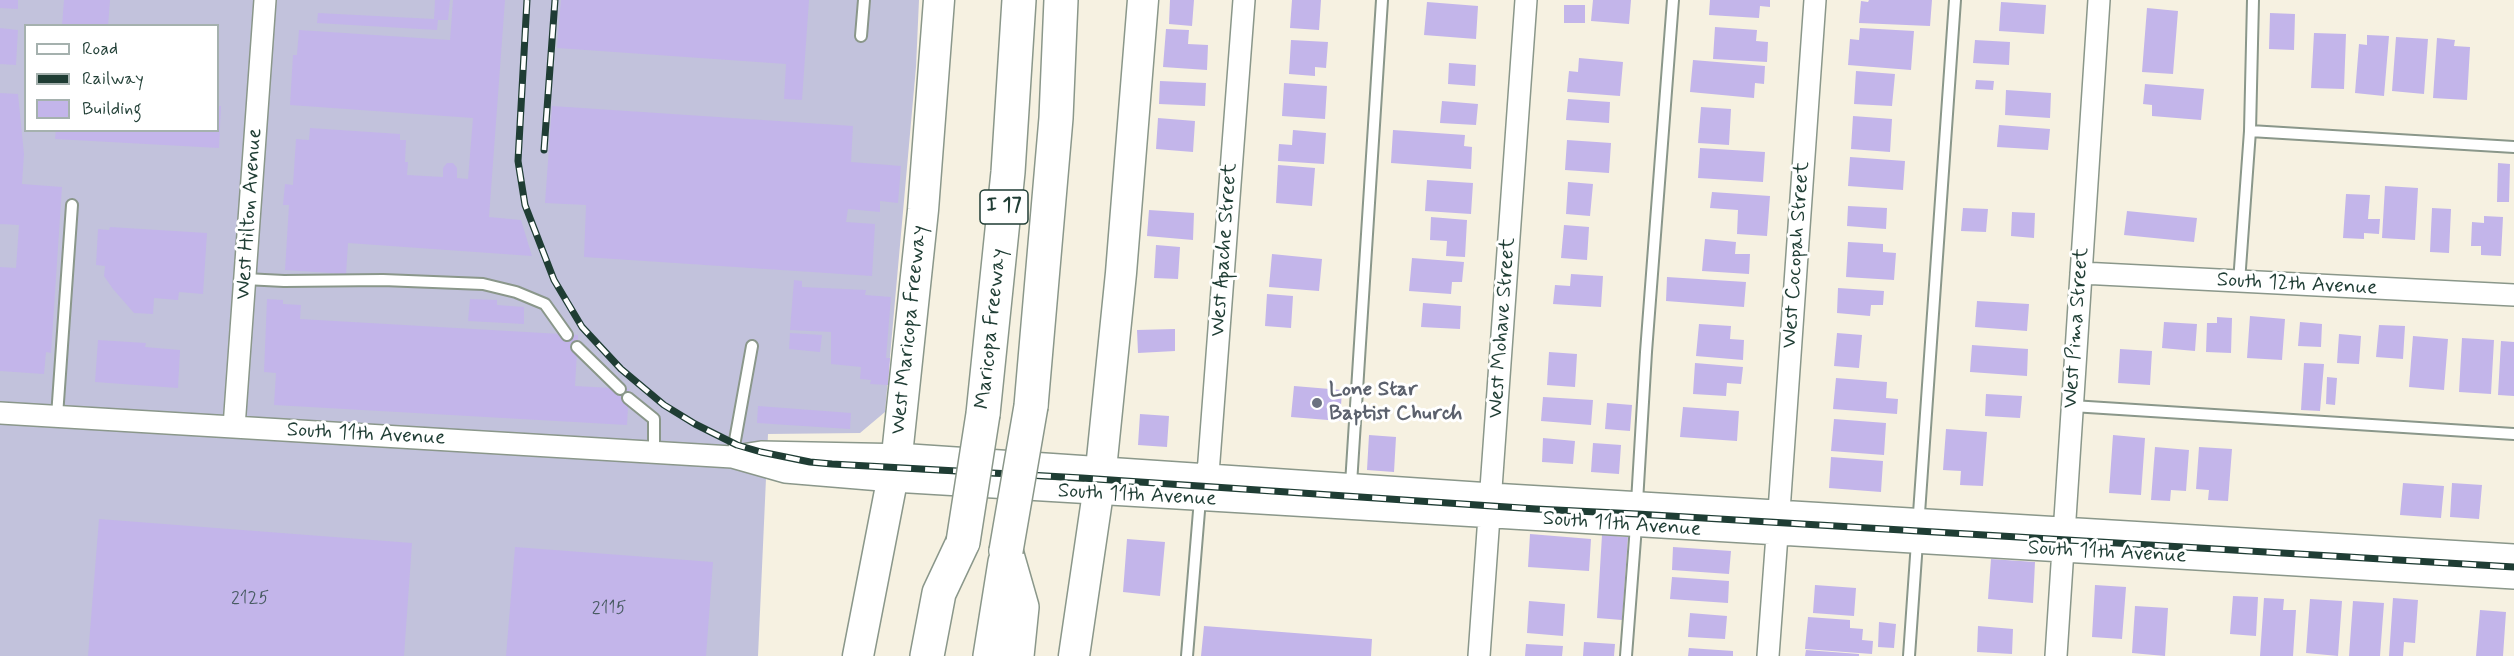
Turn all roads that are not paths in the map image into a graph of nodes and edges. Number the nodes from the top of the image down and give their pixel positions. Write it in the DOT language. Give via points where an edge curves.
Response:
graph roads {
  1 [pos="265,0"];
  2 [pos="864,0"];
  3 [pos="939,0"];
  4 [pos="1019,0"];
  5 [pos="1061,0"];
  6 [pos="1143,0"];
  7 [pos="1244,0"];
  8 [pos="1382,0"];
  9 [pos="1526,0"];
  10 [pos="1673,0"];
  11 [pos="1815,0"];
  12 [pos="1955,0"];
  13 [pos="2099,0"];
  14 [pos="2253,0"];
  15 [pos="861,36"];
  16 [pos="2250,131"];
  17 [pos="2514,147"];
  18 [pos="72,205"];
  19 [pos="2081,273"];
  20 [pos="245,279"];
  21 [pos="2240,282"];
  22 [pos="2514,296"];
  23 [pos="567,335"];
  24 [pos="752,346"];
  25 [pos="577,347"];
  26 [pos="620,389"];
  27 [pos="628,398"];
  28 [pos="2072,406"];
  29 [pos="0,413"];
  30 [pos="57,416"];
  31 [pos="234,427"];
  32 [pos="2514,434"];
  33 [pos="654,452"];
  34 [pos="732,457"];
  35 [pos="895,468"];
  36 [pos="1208,475"];
  37 [pos="1099,481"];
  38 [pos="1351,484"];
  39 [pos="1491,494"];
  40 [pos="1203,500"];
  41 [pos="1637,502"];
  42 [pos="1779,511"];
  43 [pos="1489,516"];
  44 [pos="1918,519"];
  45 [pos="1636,526"];
  46 [pos="2064,528"];
  47 [pos="1777,535"];
  48 [pos="963,542"];
  49 [pos="1917,542"];
  50 [pos="2063,550"];
  51 [pos="1006,552"];
  52 [pos="2514,555"];
  53 [pos="2514,578"];
  54 [pos="858,656"];
  55 [pos="927,656"];
  56 [pos="943,656"];
  57 [pos="990,656"];
  58 [pos="1017,656"];
  59 [pos="1074,656"];
  60 [pos="1187,656"];
  61 [pos="1479,656"];
  62 [pos="1626,656"];
  63 [pos="1768,656"];
  64 [pos="1909,656"];
  65 [pos="2056,656"];
  1 -- 20 [label="street, West Hilton Avenue"];
  2 -- 15 [label="lane"];
  3 -- 35 [label="main road, West Maricopa Freeway"];
  4 -- 48 [label="highway, Maricopa Freeway / I 17, bridge" via="1008,172 983,414"];
  5 -- 51 [label="highway, I 17, bridge" via="1056,118 1031,406"];
  6 -- 37 [label="main road"];
  7 -- 36 [label="street, West Apache Street"];
  8 -- 38 [label="lane"];
  9 -- 39 [label="street, West Mohave Street"];
  10 -- 41 [label="lane"];
  11 -- 42 [label="street, West Cocopah Street"];
  12 -- 44 [label="lane"];
  13 -- 19 [label="street, West Pima Street"];
  14 -- 16 [label="lane"];
  16 -- 17 [label="lane"];
  16 -- 21 [label="lane"];
  18 -- 30 [label="lane"];
  19 -- 21 [label="street, South 12th Avenue"];
  19 -- 28 [label="street, West Pima Street"];
  20 -- 23 [label="lane" via="483,284 545,304"];
  20 -- 31 [label="street, West Hilton Avenue"];
  21 -- 22 [label="street, South 12th Avenue"];
  24 -- 34 [label="lane"];
  25 -- 26 [label="lane"];
  27 -- 33 [label="lane" via="654,419"];
  28 -- 32 [label="lane"];
  28 -- 46 [label="street, West Pima Street"];
  29 -- 30 [label="street, South 11th Avenue"];
  30 -- 31 [label="street, South 11th Avenue"];
  31 -- 33 [label="street, South 11th Avenue"];
  33 -- 34 [label="street, South 11th Avenue"];
  34 -- 35 [label="street, South 11th Avenue" via="761,452"];
  35 -- 37 [label="street, South 11th Avenue"];
  35 -- 54 [label="main road, West Maricopa Freeway"];
  36 -- 37 [label="street, South 11th Avenue"];
  36 -- 38 [label="street, South 11th Avenue"];
  36 -- 40 [label="street, West Apache Street"];
  37 -- 40 [label="street, South 11th Avenue"];
  37 -- 59 [label="main road"];
  38 -- 39 [label="street, South 11th Avenue"];
  39 -- 41 [label="street, South 11th Avenue"];
  39 -- 43 [label="street, West Mohave Street"];
  40 -- 43 [label="street, South 11th Avenue"];
  40 -- 60 [label="lane"];
  41 -- 42 [label="street, South 11th Avenue"];
  42 -- 44 [label="street, South 11th Avenue"];
  43 -- 45 [label="street, South 11th Avenue"];
  43 -- 61 [label="street, West Mohave Street"];
  44 -- 46 [label="street, South 11th Avenue"];
  44 -- 49 [label="lane"];
  45 -- 47 [label="street, South 11th Avenue"];
  45 -- 62 [label="lane"];
  46 -- 50 [label="street, West Pima Street"];
  46 -- 52 [label="street, South 11th Avenue"];
  47 -- 49 [label="street, South 11th Avenue"];
  47 -- 63 [label="street"];
  48 -- 55 [label="highway" via="939,593"];
  48 -- 56 [label="highway, Maricopa Freeway / I 17"];
  49 -- 50 [label="street, South 11th Avenue"];
  49 -- 64 [label="lane"];
  50 -- 53 [label="street, South 11th Avenue"];
  50 -- 65 [label="street, West Pima Street"];
  51 -- 57 [label="highway, I 17"];
  51 -- 58 [label="highway" via="1022,607"];
}
